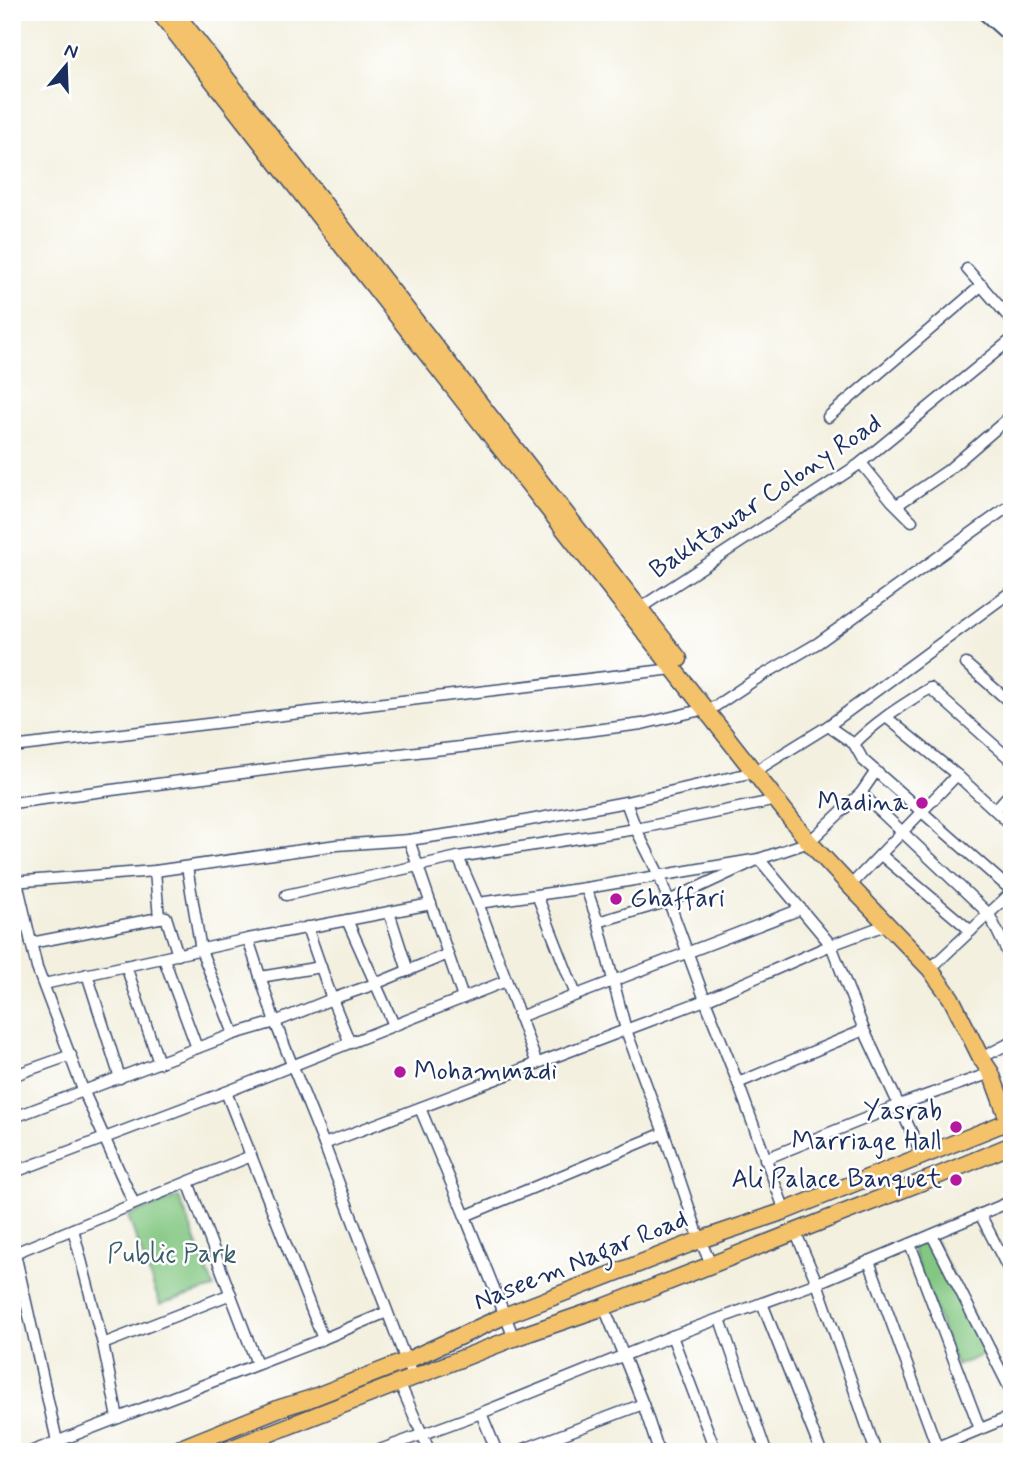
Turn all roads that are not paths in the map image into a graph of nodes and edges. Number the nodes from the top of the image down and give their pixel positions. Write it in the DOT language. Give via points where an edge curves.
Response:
graph roads {
  1 [pos="159,12"];
  2 [pos="176,12"];
  3 [pos="983,12"];
  4 [pos="997,12"];
  5 [pos="1012,26"];
  6 [pos="1012,38"];
  7 [pos="967,268"];
  8 [pos="982,285"];
  9 [pos="1012,321"];
  10 [pos="1012,339"];
  11 [pos="1012,415"];
  12 [pos="828,417"];
  13 [pos="861,463"];
  14 [pos="1012,504"];
  15 [pos="897,505"];
  16 [pos="912,521"];
  17 [pos="1012,591"];
  18 [pos="640,608"];
  19 [pos="965,664"];
  20 [pos="673,669"];
  21 [pos="1012,704"];
  22 [pos="709,708"];
  23 [pos="886,717"];
  24 [pos="828,726"];
  25 [pos="854,744"];
  26 [pos="12,747"];
  27 [pos="1012,761"];
  28 [pos="876,771"];
  29 [pos="754,772"];
  30 [pos="957,775"];
  31 [pos="1012,791"];
  32 [pos="861,793"];
  33 [pos="777,800"];
  34 [pos="626,802"];
  35 [pos="12,803"];
  36 [pos="995,810"];
  37 [pos="922,811"];
  38 [pos="1012,826"];
  39 [pos="636,829"];
  40 [pos="902,833"];
  41 [pos="409,841"];
  42 [pos="809,842"];
  43 [pos="881,855"];
  44 [pos="458,856"];
  45 [pos="759,859"];
  46 [pos="187,867"];
  47 [pos="418,867"];
  48 [pos="155,871"];
  49 [pos="659,875"];
  50 [pos="15,882"];
  51 [pos="850,886"];
  52 [pos="586,888"];
  53 [pos="1012,891"];
  54 [pos="286,895"];
  55 [pos="537,895"];
  56 [pos="669,901"];
  57 [pos="478,903"];
  58 [pos="431,904"];
  59 [pos="801,909"];
  60 [pos="388,912"];
  61 [pos="989,914"];
  62 [pos="159,918"];
  63 [pos="346,920"];
  64 [pos="598,922"];
  65 [pos="888,924"];
  66 [pos="26,925"];
  67 [pos="12,927"];
  68 [pos="307,928"];
  69 [pos="971,931"];
  70 [pos="248,939"];
  71 [pos="31,943"];
  72 [pos="831,945"];
  73 [pos="201,950"];
  74 [pos="688,952"];
  75 [pos="448,954"];
  76 [pos="178,955"];
  77 [pos="164,959"];
  78 [pos="1012,962"];
  79 [pos="126,966"];
  80 [pos="321,967"];
  81 [pos="930,969"];
  82 [pos="408,971"];
  83 [pos="87,974"];
  84 [pos="260,977"];
  85 [pos="614,980"];
  86 [pos="506,981"];
  87 [pos="44,984"];
  88 [pos="375,984"];
  89 [pos="576,995"];
  90 [pos="463,998"];
  91 [pos="332,999"];
  92 [pos="705,1000"];
  93 [pos="519,1017"];
  94 [pos="275,1022"];
  95 [pos="394,1025"];
  96 [pos="626,1030"];
  97 [pos="864,1030"];
  98 [pos="234,1034"];
  99 [pos="1012,1042"];
  100 [pos="350,1043"];
  101 [pos="197,1048"];
  102 [pos="71,1055"];
  103 [pos="981,1058"];
  104 [pos="159,1063"];
  105 [pos="537,1064"];
  106 [pos="292,1065"];
  107 [pos="991,1073"];
  108 [pos="12,1076"];
  109 [pos="120,1078"];
  110 [pos="738,1083"];
  111 [pos="83,1090"];
  112 [pos="226,1092"];
  113 [pos="899,1105"];
  114 [pos="420,1108"];
  115 [pos="12,1118"];
  116 [pos="1010,1121"];
  117 [pos="664,1133"];
  118 [pos="104,1138"];
  119 [pos="324,1144"];
  120 [pos="1012,1145"];
  121 [pos="251,1156"];
  122 [pos="922,1156"];
  123 [pos="765,1159"];
  124 [pos="12,1173"];
  125 [pos="188,1182"];
  126 [pos="1012,1201"];
  127 [pos="134,1204"];
  128 [pos="785,1211"];
  129 [pos="980,1214"];
  130 [pos="466,1216"];
  131 [pos="73,1229"];
  132 [pos="795,1231"];
  133 [pos="932,1235"];
  134 [pos="700,1240"];
  135 [pos="911,1244"];
  136 [pos="13,1254"];
  137 [pos="869,1261"];
  138 [pos="710,1264"];
  139 [pos="1012,1276"];
  140 [pos="817,1283"];
  141 [pos="231,1294"];
  142 [pos="762,1303"];
  143 [pos="604,1307"];
  144 [pos="387,1312"];
  145 [pos="504,1316"];
  146 [pos="720,1319"];
  147 [pos="672,1336"];
  148 [pos="323,1339"];
  149 [pos="514,1339"];
  150 [pos="103,1343"];
  151 [pos="623,1356"];
  152 [pos="406,1361"];
  153 [pos="257,1364"];
  154 [pos="407,1381"];
  155 [pos="1012,1393"];
  156 [pos="643,1404"];
  157 [pos="481,1413"];
  158 [pos="1012,1416"];
  159 [pos="118,1418"];
  160 [pos="980,1429"];
  161 [pos="422,1433"];
  162 [pos="57,1441"];
  163 [pos="937,1447"];
  164 [pos="655,1451"];
  165 [pos="30,1452"];
  166 [pos="171,1452"];
  167 [pos="222,1452"];
  168 [pos="374,1452"];
  169 [pos="430,1452"];
  170 [pos="497,1452"];
  171 [pos="516,1452"];
  172 [pos="716,1452"];
  173 [pos="766,1452"];
  174 [pos="821,1452"];
  175 [pos="876,1452"];
  176 [pos="925,1452"];
  1 -- 20 [label="main road"];
  2 -- 18 [label="main road"];
  3 -- 6 [label="street"];
  4 -- 5 [label="street"];
  7 -- 8 [label="street"];
  8 -- 9 [label="street"];
  8 -- 12 [label="street"];
  10 -- 13 [label="street, Bakhtawar Colony Road"];
  11 -- 15 [label="street" via="947,471"];
  13 -- 15 [label="street"];
  13 -- 18 [label="street, Bakhtawar Colony Road"];
  14 -- 22 [label="street" via="818,643"];
  15 -- 16 [label="street"];
  17 -- 24 [label="street"];
  18 -- 22 [label="main road"];
  19 -- 21 [label="street"];
  20 -- 22 [label="main road"];
  20 -- 26 [label="street"];
  22 -- 29 [label="main road"];
  22 -- 35 [label="street" via="642,724"];
  23 -- 25 [label="street"];
  23 -- 27 [label="street" via="930,688"];
  23 -- 30 [label="street"];
  24 -- 25 [label="street"];
  24 -- 29 [label="street"];
  25 -- 28 [label="street"];
  28 -- 32 [label="street"];
  28 -- 37 [label="street"];
  29 -- 33 [label="main road"];
  29 -- 34 [label="street"];
  30 -- 36 [label="street"];
  30 -- 37 [label="street"];
  31 -- 36 [label="street"];
  32 -- 40 [label="street"];
  32 -- 42 [label="street"];
  33 -- 39 [label="street"];
  33 -- 42 [label="main road"];
  34 -- 39 [label="street"];
  34 -- 41 [label="street"];
  36 -- 38 [label="street"];
  37 -- 40 [label="street"];
  37 -- 53 [label="street"];
  39 -- 44 [label="street"];
  39 -- 49 [label="street"];
  40 -- 43 [label="street"];
  40 -- 61 [label="street"];
  41 -- 46 [label="street" via="337,845"];
  41 -- 47 [label="street"];
  42 -- 45 [label="street"];
  42 -- 51 [label="main road"];
  43 -- 51 [label="street"];
  43 -- 69 [label="street"];
  44 -- 47 [label="street"];
  44 -- 57 [label="street"];
  45 -- 49 [label="street"];
  45 -- 56 [label="street"];
  45 -- 59 [label="street"];
  46 -- 48 [label="street"];
  46 -- 73 [label="street"];
  47 -- 54 [label="street"];
  47 -- 58 [label="street"];
  48 -- 50 [label="street"];
  48 -- 62 [label="street"];
  49 -- 52 [label="street"];
  49 -- 56 [label="street"];
  50 -- 66 [label="street"];
  51 -- 65 [label="main road"];
  52 -- 55 [label="street"];
  52 -- 64 [label="street"];
  53 -- 61 [label="street"];
  55 -- 57 [label="street"];
  55 -- 89 [label="street"];
  56 -- 64 [label="street"];
  56 -- 74 [label="street"];
  57 -- 86 [label="street"];
  58 -- 60 [label="street"];
  58 -- 75 [label="street"];
  59 -- 72 [label="street"];
  59 -- 74 [label="street"];
  60 -- 63 [label="street"];
  60 -- 82 [label="street"];
  61 -- 69 [label="street"];
  61 -- 78 [label="street"];
  62 -- 71 [label="street"];
  62 -- 76 [label="street" via="166,917"];
  63 -- 68 [label="street"];
  63 -- 88 [label="street"];
  64 -- 85 [label="street"];
  65 -- 72 [label="street"];
  65 -- 81 [label="main road"];
  66 -- 67 [label="street"];
  66 -- 71 [label="street"];
  68 -- 70 [label="street"];
  68 -- 80 [label="street"];
  69 -- 81 [label="street"];
  70 -- 73 [label="street"];
  70 -- 84 [label="street"];
  71 -- 87 [label="street"];
  72 -- 92 [label="street"];
  72 -- 97 [label="street"];
  73 -- 76 [label="street"];
  73 -- 98 [label="street"];
  74 -- 85 [label="street"];
  74 -- 92 [label="street"];
  75 -- 82 [label="street"];
  75 -- 90 [label="street"];
  76 -- 77 [label="street"];
  77 -- 79 [label="street"];
  77 -- 101 [label="street"];
  79 -- 83 [label="street"];
  79 -- 104 [label="street"];
  80 -- 84 [label="street"];
  80 -- 91 [label="street"];
  81 -- 103 [label="main road" via="951,998"];
  82 -- 88 [label="street"];
  83 -- 87 [label="street"];
  83 -- 109 [label="street"];
  84 -- 94 [label="street"];
  85 -- 89 [label="street"];
  85 -- 96 [label="street"];
  86 -- 90 [label="street"];
  86 -- 93 [label="street"];
  87 -- 102 [label="street"];
  88 -- 91 [label="street"];
  88 -- 95 [label="street"];
  89 -- 93 [label="street"];
  90 -- 95 [label="street"];
  91 -- 94 [label="street"];
  91 -- 100 [label="street"];
  92 -- 96 [label="street"];
  92 -- 110 [label="street"];
  93 -- 105 [label="street"];
  94 -- 98 [label="street"];
  94 -- 106 [label="street"];
  95 -- 100 [label="street"];
  96 -- 105 [label="street"];
  96 -- 117 [label="street"];
  97 -- 110 [label="street"];
  97 -- 113 [label="street"];
  98 -- 101 [label="street"];
  99 -- 103 [label="street"];
  100 -- 106 [label="street"];
  101 -- 104 [label="street"];
  102 -- 108 [label="street"];
  102 -- 111 [label="street"];
  103 -- 107 [label="main road"];
  104 -- 109 [label="street"];
  105 -- 114 [label="street"];
  106 -- 112 [label="street"];
  106 -- 119 [label="street"];
  107 -- 113 [label="street"];
  107 -- 116 [label="main road"];
  109 -- 111 [label="street"];
  110 -- 123 [label="street"];
  111 -- 115 [label="street"];
  111 -- 118 [label="street"];
  112 -- 118 [label="street"];
  112 -- 121 [label="street"];
  113 -- 122 [label="street"];
  113 -- 123 [label="street"];
  114 -- 119 [label="street"];
  114 -- 130 [label="street"];
  116 -- 122 [label="main road, Naseem Nagar Road"];
  117 -- 130 [label="street"];
  117 -- 134 [label="street"];
  118 -- 124 [label="street"];
  118 -- 127 [label="street"];
  119 -- 144 [label="street"];
  120 -- 132 [label="main road, Naseem Nagar Road"];
  121 -- 125 [label="street"];
  121 -- 148 [label="street"];
  122 -- 128 [label="main road, Naseem Nagar Road"];
  123 -- 128 [label="street"];
  125 -- 127 [label="street"];
  125 -- 141 [label="street"];
  126 -- 129 [label="street"];
  127 -- 131 [label="street"];
  128 -- 132 [label="main road"];
  128 -- 134 [label="main road, Naseem Nagar Road"];
  129 -- 133 [label="street"];
  129 -- 139 [label="street"];
  130 -- 145 [label="street"];
  131 -- 136 [label="street"];
  131 -- 150 [label="street"];
  132 -- 138 [label="main road, Naseem Nagar Road"];
  132 -- 140 [label="street"];
  133 -- 135 [label="street"];
  133 -- 155 [label="street"];
  134 -- 138 [label="street"];
  134 -- 145 [label="main road, Naseem Nagar Road"];
  135 -- 137 [label="street"];
  135 -- 160 [label="street"];
  136 -- 162 [label="street"];
  137 -- 140 [label="street"];
  137 -- 163 [label="street"];
  138 -- 143 [label="main road, Naseem Nagar Road"];
  140 -- 142 [label="street"];
  140 -- 175 [label="street"];
  141 -- 150 [label="street"];
  141 -- 153 [label="street"];
  142 -- 146 [label="street"];
  142 -- 174 [label="street"];
  143 -- 149 [label="main road, Naseem Nagar Road"];
  143 -- 151 [label="street"];
  144 -- 148 [label="street"];
  144 -- 152 [label="street"];
  145 -- 149 [label="street"];
  145 -- 152 [label="main road, Naseem Nagar Road"];
  146 -- 147 [label="street"];
  146 -- 173 [label="street"];
  147 -- 151 [label="street"];
  147 -- 172 [label="street"];
  148 -- 153 [label="street"];
  149 -- 154 [label="main road, Naseem Nagar Road"];
  150 -- 159 [label="street"];
  151 -- 156 [label="street"];
  151 -- 157 [label="street"];
  152 -- 154 [label="street"];
  152 -- 166 [label="main road, Naseem Nagar Road"];
  153 -- 159 [label="street"];
  154 -- 161 [label="street"];
  154 -- 167 [label="main road, Naseem Nagar Road"];
  156 -- 164 [label="street"];
  156 -- 171 [label="street"];
  157 -- 161 [label="street"];
  157 -- 170 [label="street"];
  158 -- 160 [label="street"];
  159 -- 162 [label="street"];
  160 -- 163 [label="street"];
  161 -- 168 [label="street"];
  161 -- 169 [label="street"];
  162 -- 165 [label="street"];
  163 -- 176 [label="street"];
}
